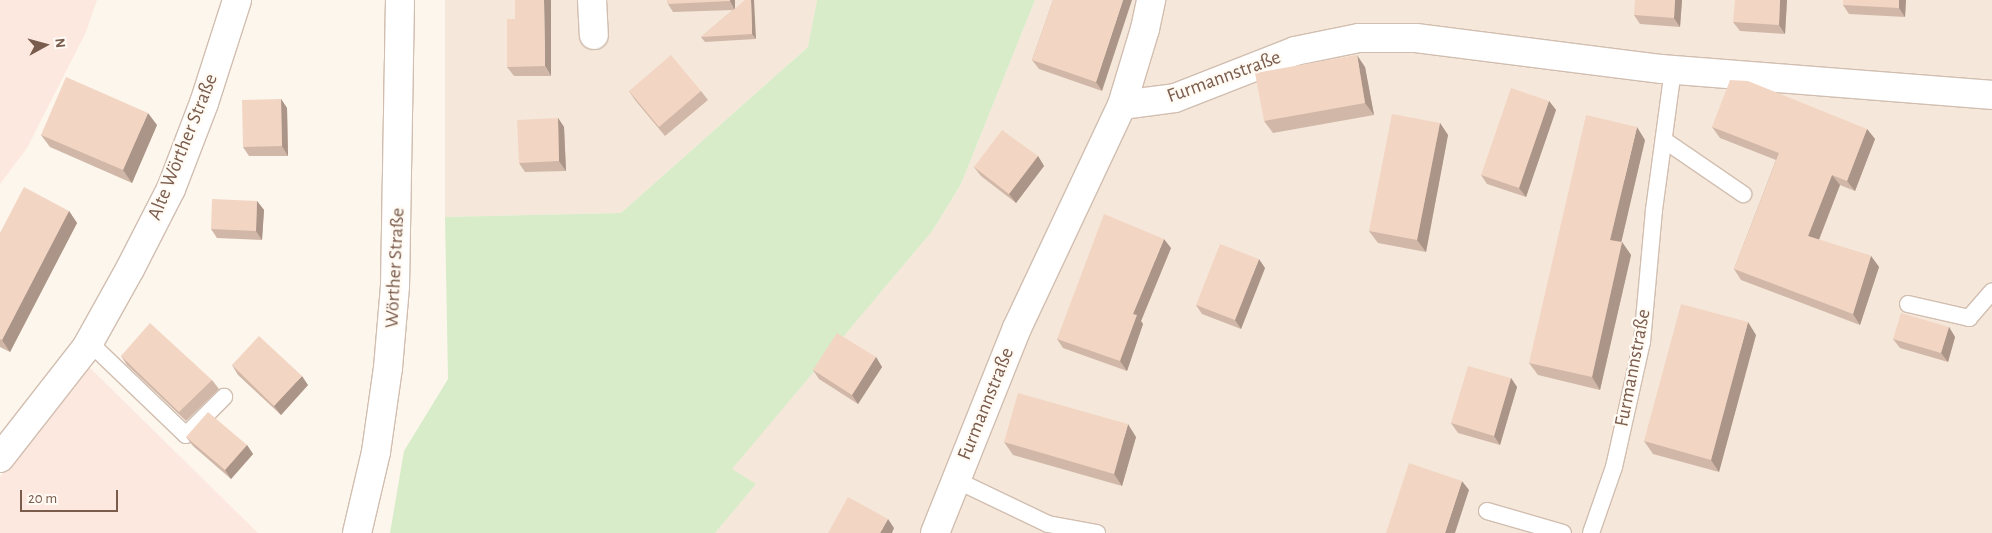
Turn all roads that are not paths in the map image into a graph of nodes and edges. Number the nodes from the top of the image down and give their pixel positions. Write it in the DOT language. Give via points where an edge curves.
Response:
graph roads {
  1 [pos="237,0"];
  2 [pos="400,0"];
  3 [pos="592,0"];
  4 [pos="1151,0"];
  5 [pos="594,35"];
  6 [pos="1673,70"];
  7 [pos="1992,94"];
  8 [pos="1122,105"];
  9 [pos="1664,140"];
  10 [pos="1743,194"];
  11 [pos="1992,292"];
  12 [pos="1908,304"];
  13 [pos="89,342"];
  14 [pos="224,398"];
  15 [pos="0,458"];
  16 [pos="956,480"];
  17 [pos="1487,511"];
  18 [pos="358,533"];
  19 [pos="935,533"];
  20 [pos="1097,533"];
  21 [pos="1563,533"];
  22 [pos="1591,533"];
  1 -- 13 [label="street, Alte Wörther Straße" via="204,104 171,189"];
  2 -- 18 [label="street, Wörther Straße" via="395,286 376,452"];
  3 -- 5 [label="street"];
  4 -- 8 [label="street"];
  6 -- 7 [label="street, Furmannstraße"];
  6 -- 8 [label="street, Furmannstraße" via="1416,38 1360,38 1295,51 1175,98"];
  6 -- 9 [label="lane, Furmannstraße"];
  8 -- 16 [label="street, Furmannstraße" via="1017,328"];
  9 -- 10 [label="lane"];
  9 -- 22 [label="lane, Furmannstraße" via="1642,342 1614,467"];
  11 -- 12 [label="lane" via="1969,318"];
  13 -- 14 [label="lane" via="186,435"];
  13 -- 15 [label="street, Alte Wörther Straße"];
  16 -- 19 [label="street, Furmannstraße"];
  16 -- 20 [label="lane, Furmannstraße" via="1048,524"];
  17 -- 21 [label="lane"];
}
